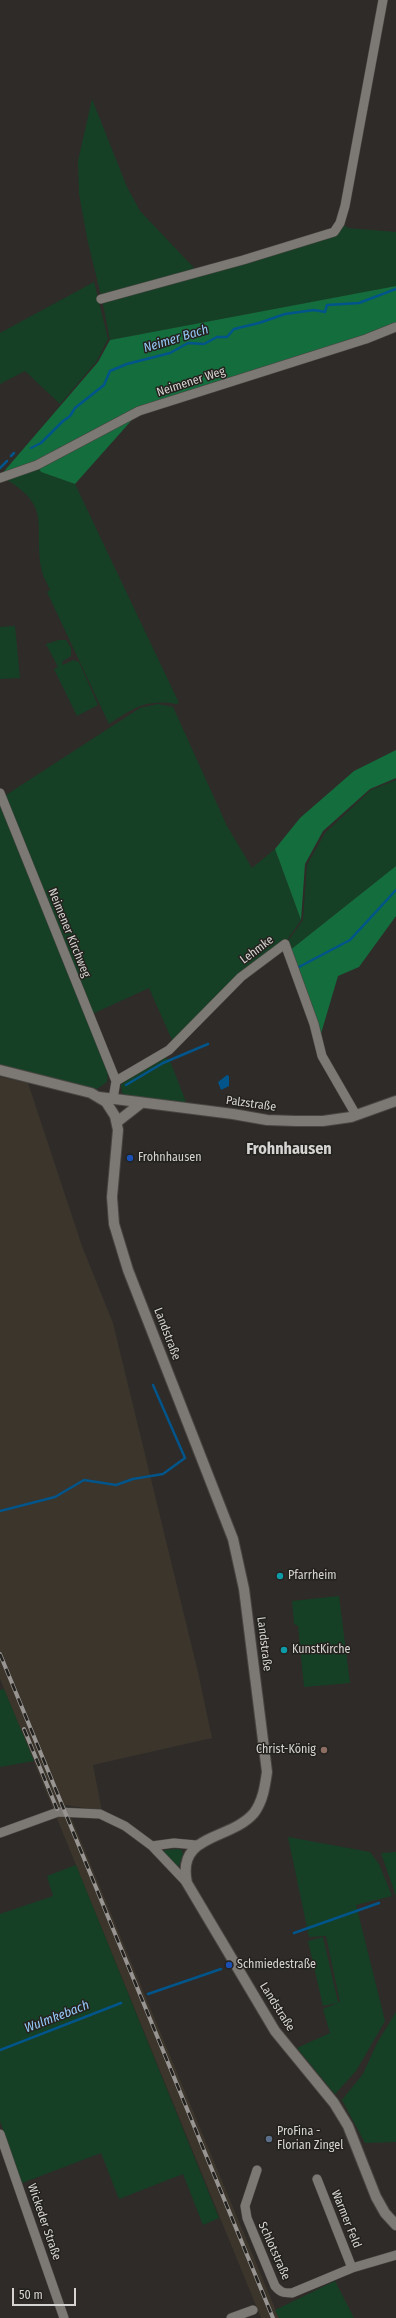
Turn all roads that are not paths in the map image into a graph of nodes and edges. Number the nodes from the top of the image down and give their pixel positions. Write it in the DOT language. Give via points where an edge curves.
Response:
graph roads {
  1 [pos="383,0"];
  2 [pos="101,299"];
  3 [pos="396,327"];
  4 [pos="0,478"];
  5 [pos="0,793"];
  6 [pos="0,1070"];
  7 [pos="116,1081"];
  8 [pos="99,1097"];
  9 [pos="114,1099"];
  10 [pos="396,1101"];
  11 [pos="140,1104"];
  12 [pos="356,1115"];
  13 [pos="117,1122"];
  14 [pos="0,1833"];
  15 [pos="196,1845"];
  16 [pos="152,1846"];
  17 [pos="186,1883"];
  18 [pos="0,2134"];
  19 [pos="257,2170"];
  20 [pos="317,2179"];
  21 [pos="396,2225"];
  22 [pos="396,2255"];
  23 [pos="352,2268"];
  24 [pos="253,2310"];
  25 [pos="64,2318"];
  26 [pos="231,2318"];
  1 -- 2 [label="street" via="345,206 334,232"];
  3 -- 4 [label="street, Neimener Weg" via="366,339 139,411 37,465"];
  5 -- 7 [label="street, Neimener Kirchweg"];
  6 -- 8 [label="main road, Landstraße"];
  7 -- 9 [label="street"];
  7 -- 12 [label="street, Lehmke" via="169,1050 241,977 285,944 314,1024 322,1056"];
  8 -- 9 [label="main road, Palzstraße"];
  8 -- 13 [label="main road, Landstraße" via="112,1110"];
  9 -- 11 [label="main road, Palzstraße"];
  10 -- 12 [label="main road, Palzstraße"];
  11 -- 12 [label="main road, Palzstraße" via="267,1120 322,1121"];
  11 -- 13 [label="main road"];
  13 -- 15 [label="main road, Landstraße" via="118,1146 112,1209 116,1232 128,1270 236,1551 244,1589 266,1765 265,1788 254,1813 233,1829"];
  14 -- 16 [label="street" via="58,1812 100,1814 125,1826"];
  15 -- 16 [label="street"];
  15 -- 17 [label="main road, Landstraße" via="185,1864"];
  16 -- 17 [label="street"];
  17 -- 21 [label="main road, Landstraße" via="275,2031 334,2103 348,2126 376,2197"];
  18 -- 25 [label="street, Wickeder Straße"];
  19 -- 23 [label="street, Schlotstraße" via="246,2206 247,2218 275,2286 284,2293 292,2293"];
  20 -- 23 [label="street, Warmer Feld"];
  22 -- 23 [label="street, Schlotstraße"];
  24 -- 26 [label="street"];
}
